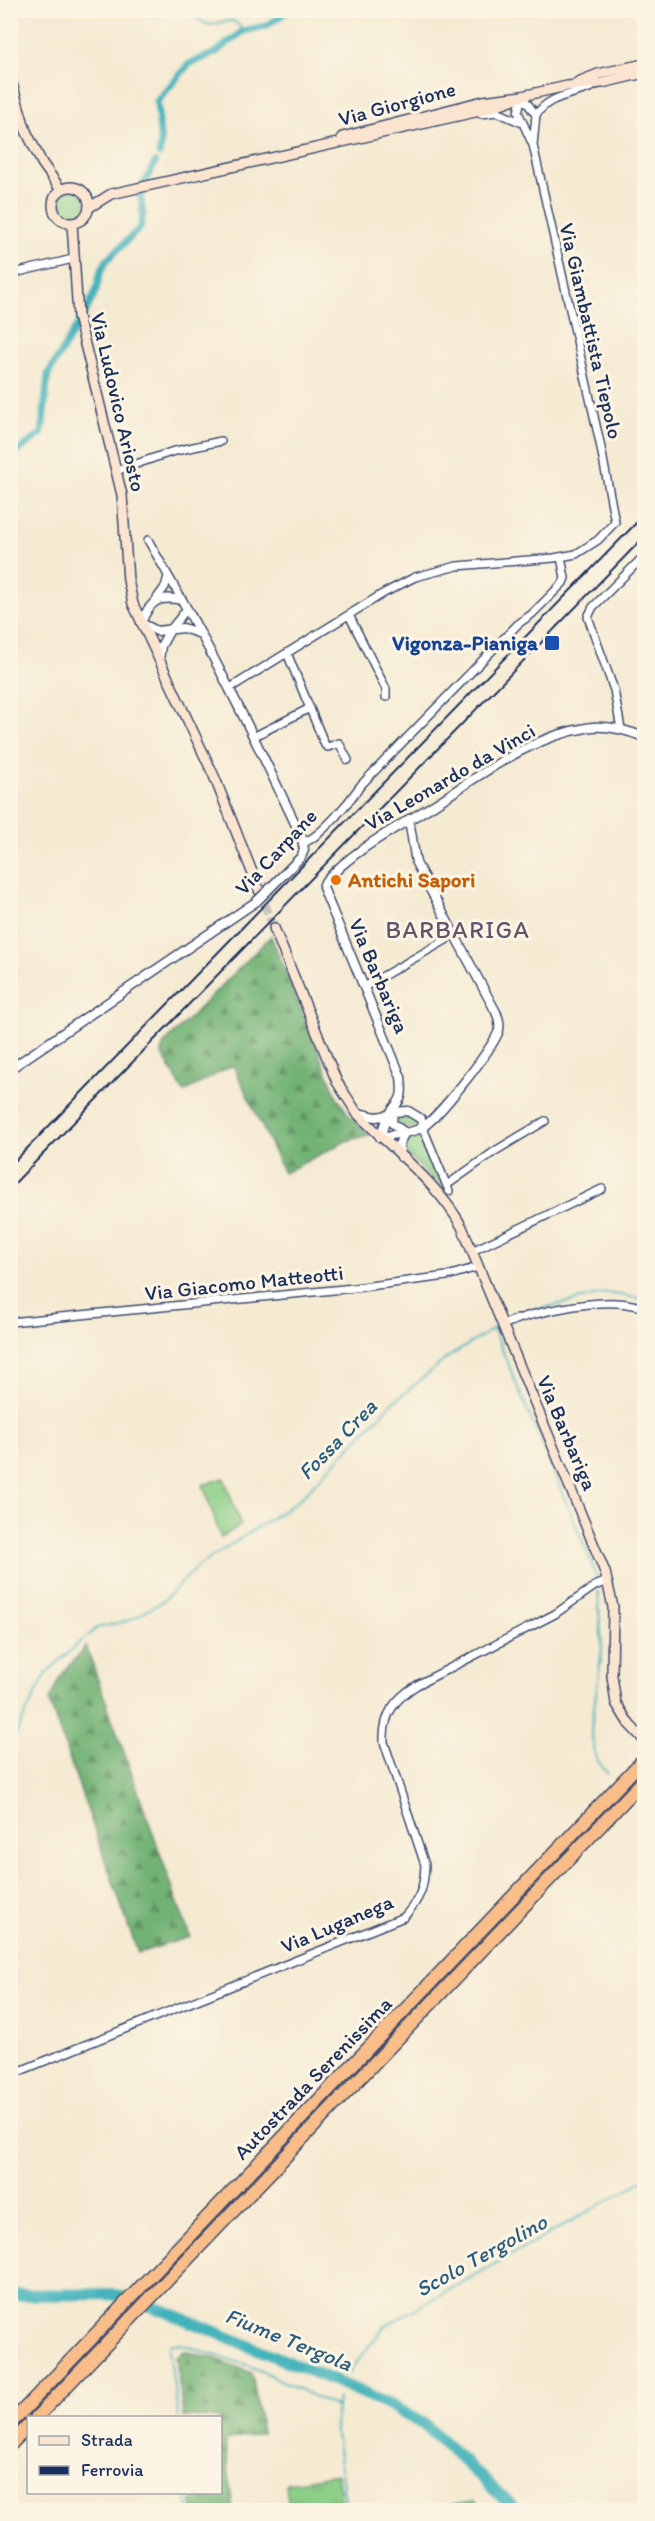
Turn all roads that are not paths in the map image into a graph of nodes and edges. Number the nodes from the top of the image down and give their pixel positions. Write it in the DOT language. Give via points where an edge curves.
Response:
graph roads {
  1 [pos="645,64"];
  2 [pos="645,73"];
  3 [pos="10,76"];
  4 [pos="602,82"];
  5 [pos="567,86"];
  6 [pos="522,96"];
  7 [pos="536,115"];
  8 [pos="520,122"];
  9 [pos="373,136"];
  10 [pos="532,145"];
  11 [pos="284,155"];
  12 [pos="61,190"];
  13 [pos="83,190"];
  14 [pos="111,194"];
  15 [pos="90,207"];
  16 [pos="72,224"];
  17 [pos="73,259"];
  18 [pos="10,274"];
  19 [pos="221,441"];
  20 [pos="116,471"];
  21 [pos="148,540"];
  22 [pos="645,556"];
  23 [pos="561,558"];
  24 [pos="168,576"];
  25 [pos="132,596"];
  26 [pos="182,600"];
  27 [pos="153,603"];
  28 [pos="187,609"];
  29 [pos="349,615"];
  30 [pos="141,623"];
  31 [pos="171,630"];
  32 [pos="201,634"];
  33 [pos="287,654"];
  34 [pos="159,660"];
  35 [pos="230,688"];
  36 [pos="386,697"];
  37 [pos="310,708"];
  38 [pos="621,729"];
  39 [pos="253,737"];
  40 [pos="645,737"];
  41 [pos="348,760"];
  42 [pos="409,819"];
  43 [pos="303,843"];
  44 [pos="323,887"];
  45 [pos="262,895"];
  46 [pos="274,928"];
  47 [pos="446,940"];
  48 [pos="364,987"];
  49 [pos="10,1069"];
  50 [pos="357,1113"];
  51 [pos="391,1114"];
  52 [pos="546,1121"];
  53 [pos="423,1128"];
  54 [pos="405,1132"];
  55 [pos="380,1137"];
  56 [pos="401,1157"];
  57 [pos="602,1189"];
  58 [pos="472,1251"];
  59 [pos="478,1267"];
  60 [pos="645,1307"];
  61 [pos="10,1322"];
  62 [pos="503,1325"];
  63 [pos="608,1581"];
  64 [pos="645,1740"];
  65 [pos="645,1760"];
  66 [pos="645,1780"];
  67 [pos="10,2075"];
  68 [pos="38,2416"];
  69 [pos="10,2424"];
  70 [pos="27,2427"];
  71 [pos="10,2445"];
  1 -- 5 [label="main road, Via Giorgione" via="598,74"];
  2 -- 4 [label="main road, Via Giorgione"];
  3 -- 12 [label="main road" via="26,131"];
  4 -- 5 [label="main road, Via Giorgione"];
  4 -- 7 [label="street" via="552,100"];
  5 -- 6 [label="main road, Via Giorgione"];
  6 -- 7 [label="street"];
  6 -- 8 [label="street"];
  6 -- 9 [label="main road, Via Giorgione" via="484,110"];
  6 -- 11 [label="main road, Via Giorgione" via="457,107"];
  7 -- 10 [label="street, Via Giambattista Tiepolo"];
  8 -- 9 [label="street, Via Giorgione" via="497,112"];
  8 -- 10 [label="street, Via Giambattista Tiepolo"];
  9 -- 11 [label="main road, Via Giorgione"];
  10 -- 23 [label="street, Via Giambattista Tiepolo" via="615,522 588,548"];
  11 -- 14 [label="main road, Via Giorgione"];
  12 -- 13 [label="main road" via="72,186"];
  12 -- 16 [label="main road" via="54,199 54,211 61,220"];
  13 -- 14 [label="main road, Via Giorgione"];
  13 -- 15 [label="main road"];
  14 -- 15 [label="main road, Via Giorgione"];
  15 -- 16 [label="main road" via="84,219"];
  16 -- 17 [label="main road, Via Ludovico Ariosto"];
  17 -- 18 [label="street"];
  17 -- 20 [label="main road, Via Ludovico Ariosto" via="78,316"];
  19 -- 20 [label="street" via="171,452"];
  20 -- 25 [label="main road, Via Ludovico Ariosto"];
  21 -- 24 [label="street"];
  22 -- 38 [label="street" via="593,607 588,617 614,690"];
  23 -- 29 [label="street, Via Giambattista Tiepolo" via="457,566 428,573"];
  23 -- 43 [label="street, Via Carpane" via="563,583 518,624 317,834"];
  24 -- 26 [label="street"];
  24 -- 27 [label="street"];
  25 -- 27 [label="street" via="144,605"];
  25 -- 30 [label="main road, Via Ludovico Ariosto"];
  26 -- 27 [label="street" via="164,598"];
  26 -- 28 [label="street"];
  27 -- 30 [label="street"];
  28 -- 31 [label="street"];
  28 -- 32 [label="street"];
  29 -- 33 [label="street, Via Giambattista Tiepolo"];
  29 -- 36 [label="street" via="386,689"];
  30 -- 31 [label="street" via="157,631"];
  30 -- 34 [label="main road, Via Ludovico Ariosto"];
  31 -- 32 [label="street" via="192,629"];
  31 -- 34 [label="street" via="161,646"];
  32 -- 35 [label="street"];
  33 -- 35 [label="street, Via Giambattista Tiepolo"];
  33 -- 37 [label="street"];
  34 -- 45 [label="main road, Via Ludovico Ariosto" via="214,776"];
  35 -- 39 [label="street"];
  37 -- 39 [label="street"];
  37 -- 41 [label="street" via="326,746 339,743"];
  38 -- 40 [label="street, Via Leonardo da Vinci"];
  38 -- 42 [label="street, Via Leonardo da Vinci" via="589,727 554,737 506,760"];
  39 -- 43 [label="street"];
  42 -- 44 [label="street, Via Leonardo da Vinci" via="356,854"];
  42 -- 53 [label="street" via="416,863 500,1026 438,1114"];
  43 -- 45 [label="street, Via Carpane" via="301,857"];
  44 -- 48 [label="street, Via Barbariga"];
  45 -- 49 [label="street, Via Carpane"];
  46 -- 50 [label="main road, Via Barbariga" via="337,1082"];
  47 -- 48 [label="street"];
  48 -- 51 [label="street, Via Barbariga" via="401,1077 402,1096"];
  50 -- 51 [label="street" via="376,1117"];
  50 -- 55 [label="main road, Via Barbariga"];
  51 -- 53 [label="street" via="412,1112 421,1119"];
  51 -- 54 [label="street" via="392,1123"];
  51 -- 55 [label="street, Via Barbariga"];
  52 -- 53 [label="street" via="495,1151 448,1188"];
  53 -- 54 [label="street"];
  54 -- 55 [label="street"];
  54 -- 56 [label="street" via="399,1144"];
  55 -- 56 [label="main road, Via Barbariga"];
  56 -- 58 [label="main road, Via Barbariga" via="452,1210"];
  57 -- 58 [label="street"];
  58 -- 59 [label="main road, Via Barbariga"];
  59 -- 61 [label="street, Via Giacomo Matteotti" via="453,1275 354,1288"];
  59 -- 62 [label="main road, Via Barbariga"];
  60 -- 62 [label="street" via="596,1303"];
  62 -- 63 [label="main road, Via Barbariga"];
  63 -- 64 [label="main road, Via Barbariga" via="613,1617 613,1689 620,1711"];
  63 -- 67 [label="street, Via Luganega" via="555,1614 410,1689 390,1710 384,1742 425,1865 418,1901 404,1917"];
  65 -- 69 [label="highway, Autostrada Serenissima"];
  66 -- 68 [label="highway, Autostrada Serenissima"];
  70 -- 71 [label="highway"];
}
